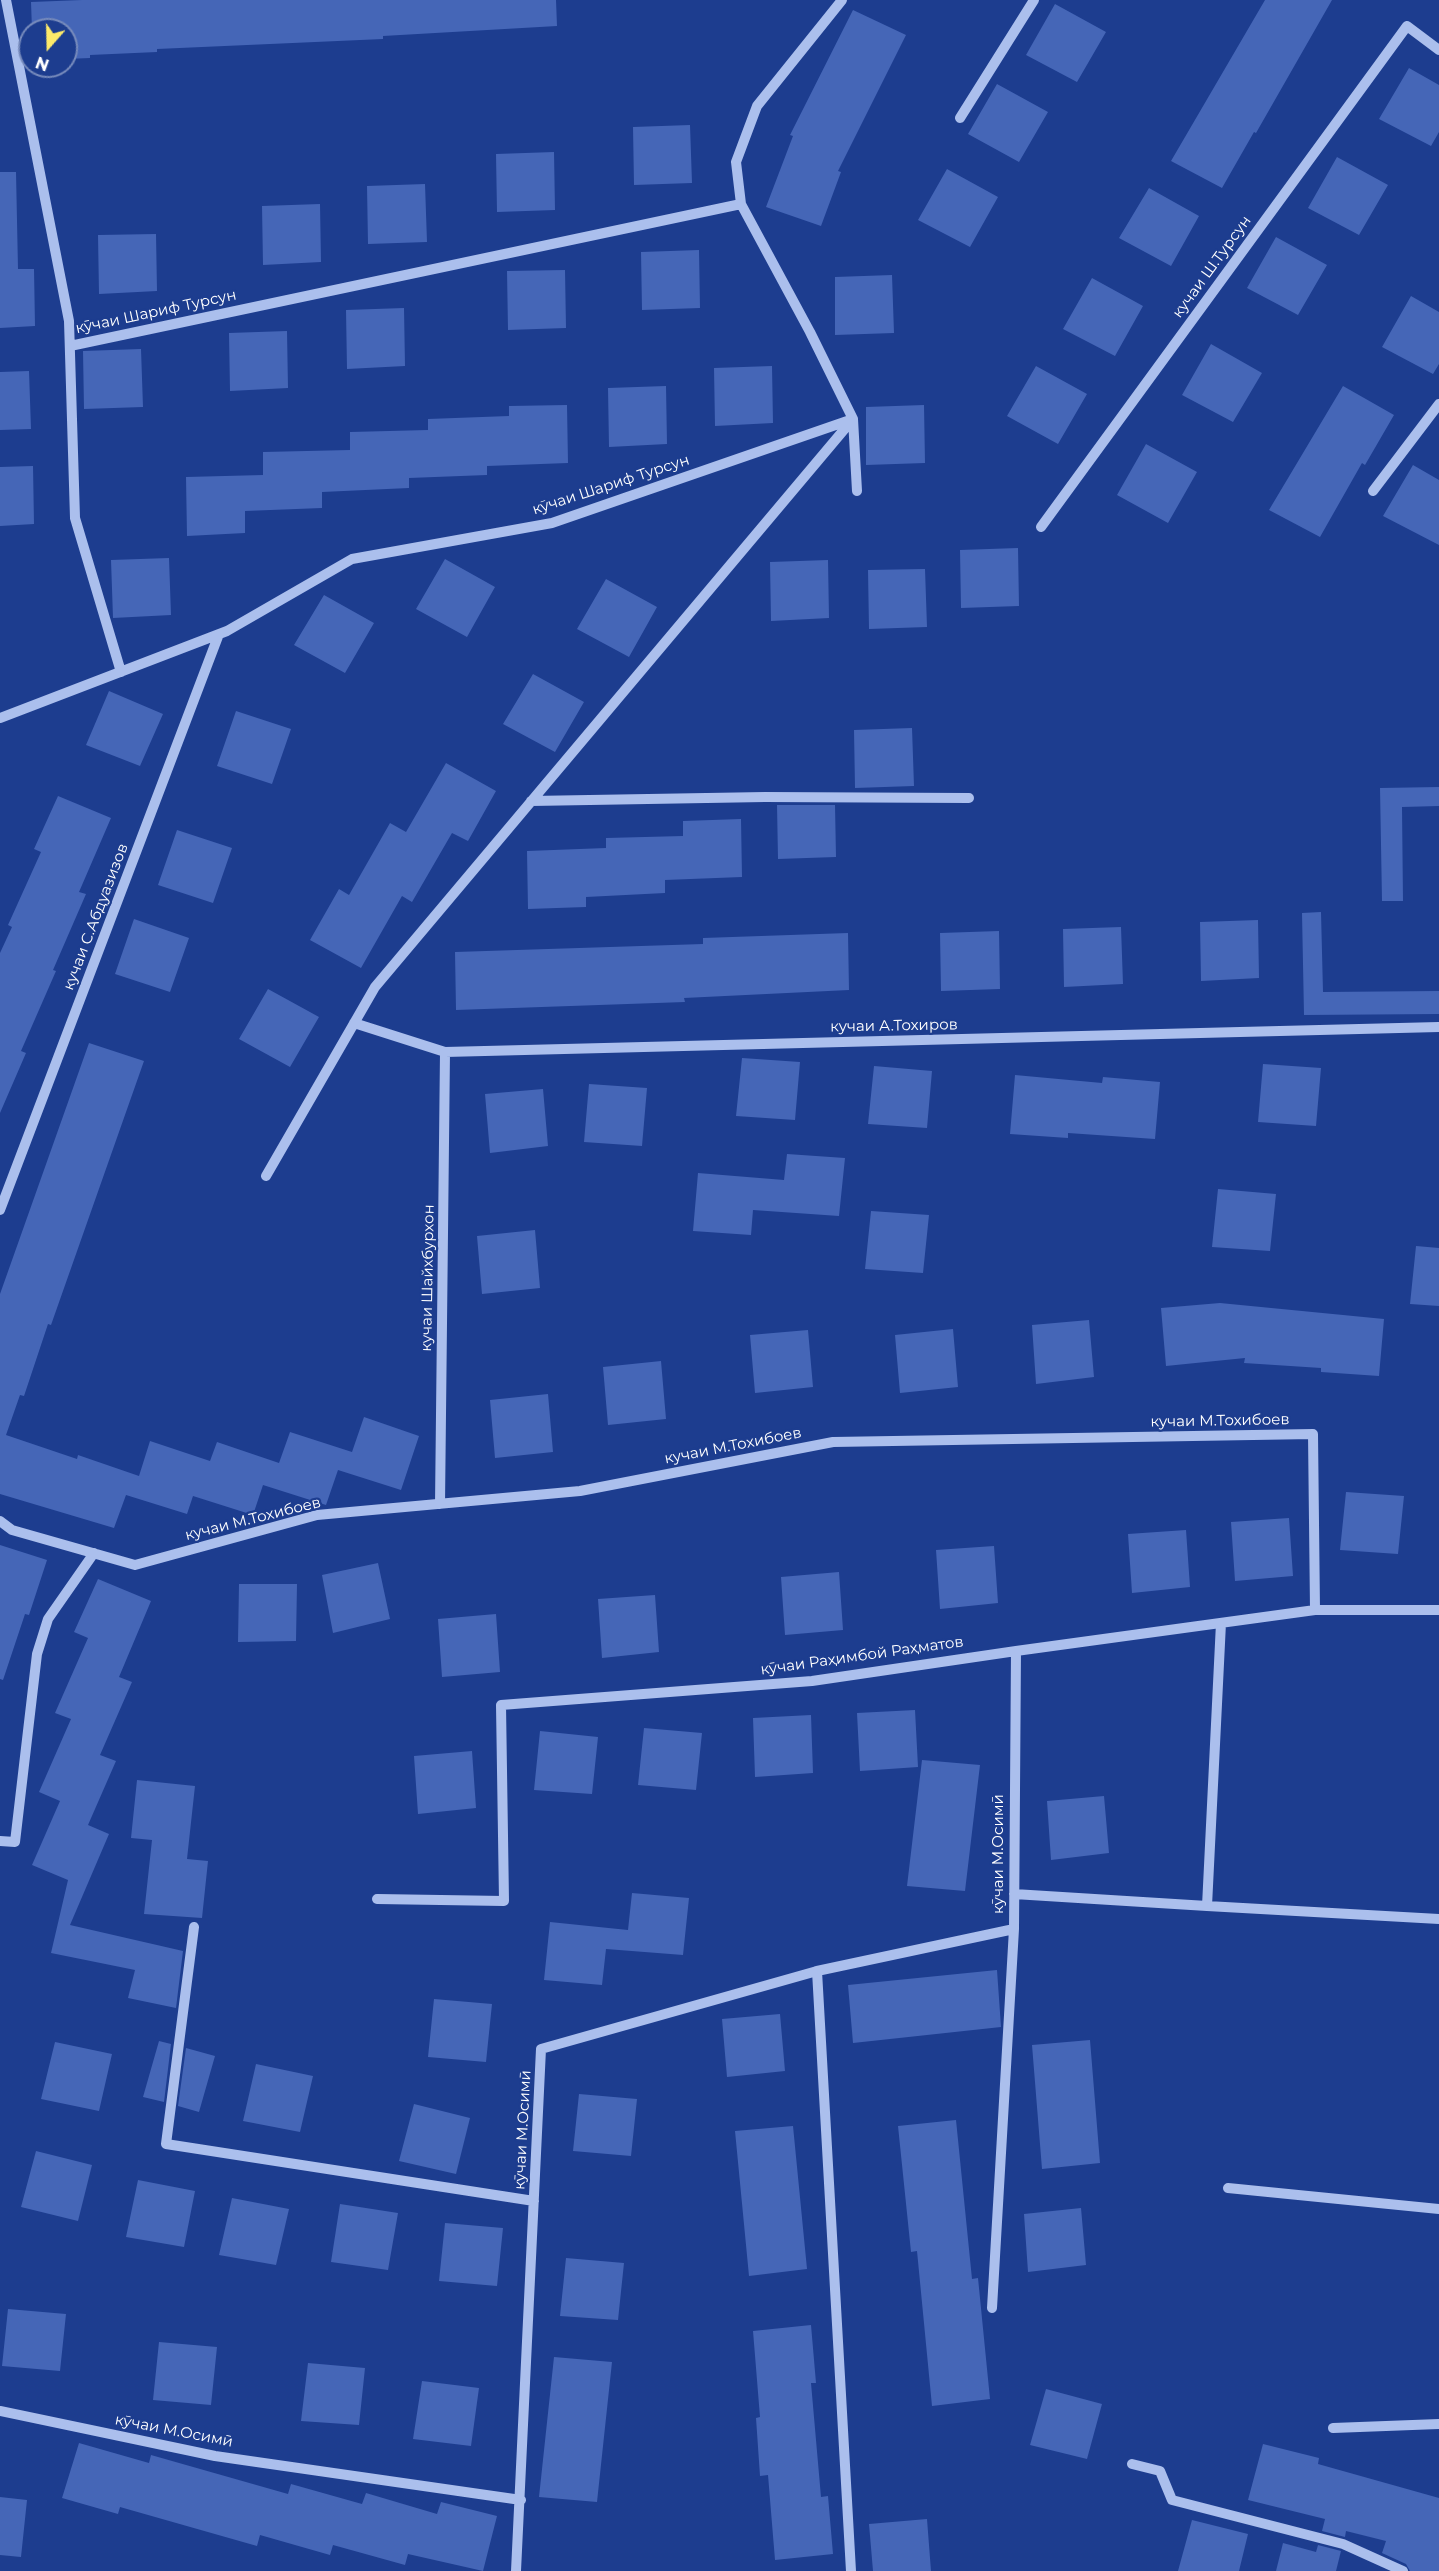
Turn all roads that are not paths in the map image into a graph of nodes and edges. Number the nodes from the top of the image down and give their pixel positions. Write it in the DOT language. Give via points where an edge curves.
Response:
graph roads {
  1 [pos="6,0"];
  2 [pos="842,0"];
  3 [pos="1034,0"];
  4 [pos="1439,50"];
  5 [pos="960,118"];
  6 [pos="741,204"];
  7 [pos="70,346"];
  8 [pos="1439,404"];
  9 [pos="853,419"];
  10 [pos="1373,491"];
  11 [pos="857,492"];
  12 [pos="1041,526"];
  13 [pos="219,634"];
  14 [pos="121,672"];
  15 [pos="0,718"];
  16 [pos="969,798"];
  17 [pos="531,801"];
  18 [pos="354,1023"];
  19 [pos="1439,1027"];
  20 [pos="445,1052"];
  21 [pos="266,1176"];
  22 [pos="0,1210"];
  23 [pos="440,1504"];
  24 [pos="0,1521"];
  25 [pos="94,1553"];
  26 [pos="1315,1610"];
  27 [pos="1439,1610"];
  28 [pos="1221,1623"];
  29 [pos="1016,1651"];
  30 [pos="0,1841"];
  31 [pos="1014,1894"];
  32 [pos="377,1899"];
  33 [pos="1208,1906"];
  34 [pos="1439,1919"];
  35 [pos="194,1927"];
  36 [pos="1014,1929"];
  37 [pos="817,1971"];
  38 [pos="1228,2188"];
  39 [pos="534,2201"];
  40 [pos="1439,2209"];
  41 [pos="992,2308"];
  42 [pos="0,2411"];
  43 [pos="1439,2424"];
  44 [pos="1333,2428"];
  45 [pos="1132,2464"];
  46 [pos="521,2499"];
  47 [pos="516,2571"];
  48 [pos="851,2571"];
  49 [pos="1402,2571"];
  1 -- 7 [label="street, кӯчаи Шариф Турсун" via="69,321"];
  2 -- 6 [label="street" via="757,106 736,162"];
  3 -- 5 [label="street"];
  4 -- 12 [label="street, кучаи Ш.Турсун" via="1407,26"];
  6 -- 7 [label="street, кӯчаи Шариф Турсун"];
  6 -- 9 [label="street"];
  7 -- 14 [label="street, кӯчаи Шариф Турсун" via="75,518"];
  8 -- 10 [label="street"];
  9 -- 11 [label="street"];
  9 -- 13 [label="street, кӯчаи Шариф Турсун" via="552,523 351,559"];
  9 -- 17 [label="street"];
  13 -- 14 [label="street, кӯчаи Шариф Турсун"];
  13 -- 22 [label="street, кучаи С.Абдуазизов"];
  14 -- 15 [label="street, кӯчаи Шариф Турсун"];
  16 -- 17 [label="street"];
  17 -- 18 [label="street" via="375,987"];
  18 -- 20 [label="street, кучаи А.Тохиров"];
  18 -- 21 [label="street"];
  19 -- 20 [label="street, кучаи А.Тохиров"];
  20 -- 23 [label="street, кучаи Шайхбурхон"];
  23 -- 25 [label="street, кучаи М.Тохибоев" via="317,1515 135,1565"];
  23 -- 26 [label="street, кучаи М.Тохибоев" via="580,1491 833,1442 1313,1434"];
  24 -- 25 [label="street, кучаи М.Тохибоев" via="12,1530"];
  25 -- 30 [label="street" via="48,1619 37,1654 15,1842"];
  26 -- 27 [label="street, кӯчаи Раҳимбой Раҳматов"];
  26 -- 28 [label="street, кӯчаи Раҳимбой Раҳматов"];
  28 -- 29 [label="street, кӯчаи Раҳимбой Раҳматов"];
  28 -- 33 [label="street"];
  29 -- 31 [label="street, кӯчаи М.Осимӣ"];
  29 -- 32 [label="street, кӯчаи Раҳимбой Раҳматов" via="812,1681 501,1705 504,1901"];
  31 -- 33 [label="street"];
  31 -- 36 [label="street, кӯчаи М.Осимӣ"];
  33 -- 34 [label="street"];
  35 -- 39 [label="street" via="166,2144"];
  36 -- 37 [label="street, кӯчаи М.Осимӣ"];
  36 -- 41 [label="street"];
  37 -- 39 [label="street, кӯчаи М.Осимӣ" via="541,2049"];
  37 -- 48 [label="street"];
  38 -- 40 [label="street"];
  39 -- 46 [label="street, кӯчаи М.Осимӣ"];
  42 -- 46 [label="street, кӯчаи М.Осимӣ" via="215,2456"];
  43 -- 44 [label="street"];
  45 -- 49 [label="street" via="1160,2471 1172,2500 1343,2544"];
  46 -- 47 [label="street, кӯчаи М.Осимӣ"];
}
